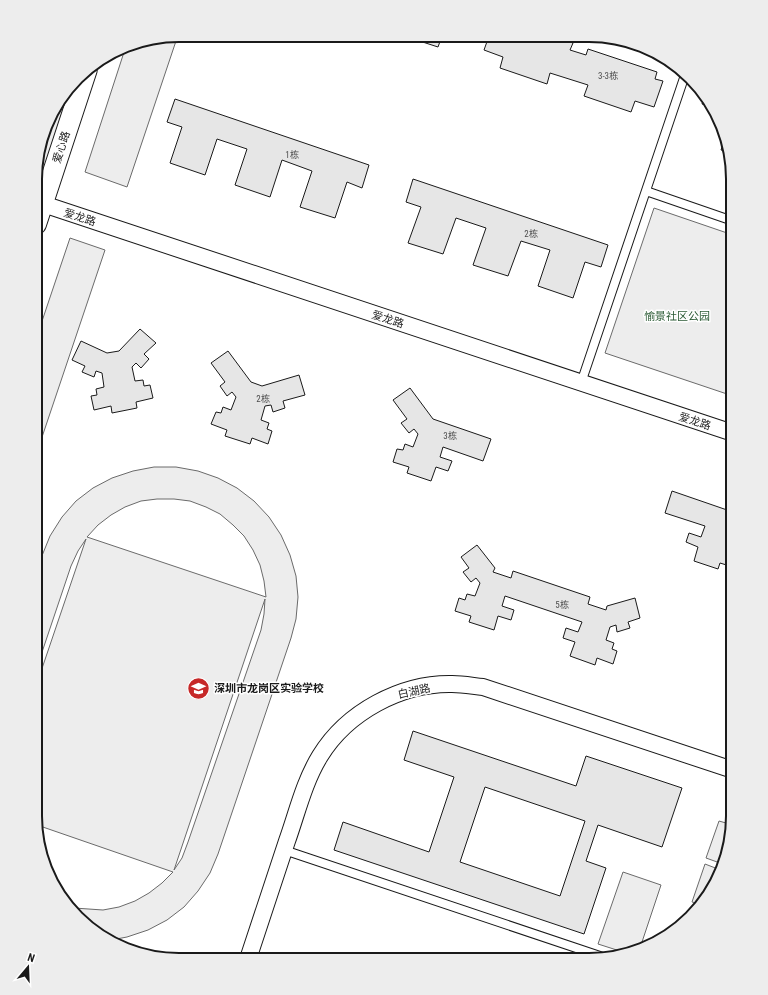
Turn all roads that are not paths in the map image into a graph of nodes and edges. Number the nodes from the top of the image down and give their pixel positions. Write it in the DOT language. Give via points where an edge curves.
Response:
graph roads {
  1 [pos="683,80"];
  2 [pos="83,82"];
  3 [pos="646,191"];
  4 [pos="43,204"];
  5 [pos="42,207"];
  6 [pos="726,219"];
  7 [pos="581,383"];
  8 [pos="726,431"];
  9 [pos="726,768"];
  10 [pos="284,850"];
  11 [pos="250,953"];
  12 [pos="591,953"];
  1 -- 3 [label="lane"];
  2 -- 4 [label="street, 爱心路"];
  3 -- 6 [label="lane"];
  3 -- 7 [label="lane"];
  4 -- 5 [label="street, 爱心路"];
  4 -- 7 [label="street, 爱龙路"];
  7 -- 8 [label="street, 爱龙路"];
  9 -- 10 [label="street, 白湖路" via="483,687 452,684 420,687 391,696 363,711 339,731 320,756 306,784"];
  10 -- 11 [label="street, 白湖路"];
  10 -- 12 [label="lane"];
}
